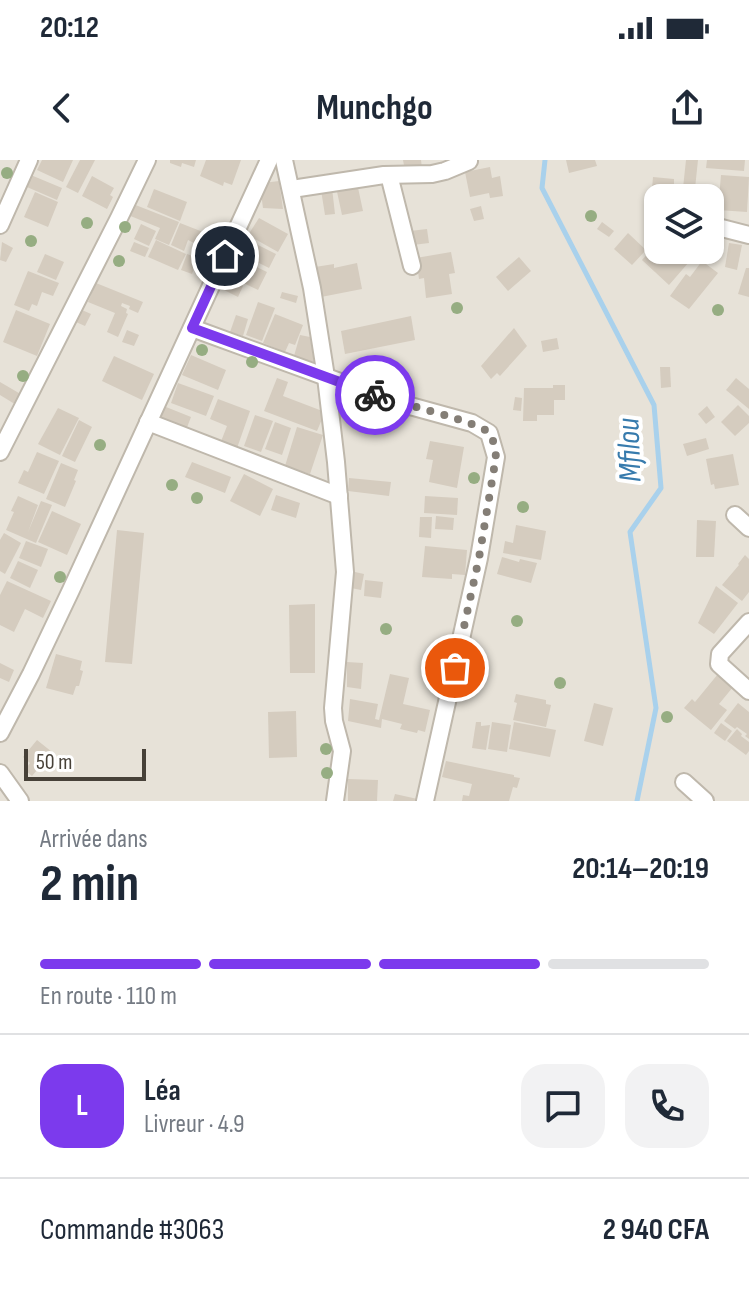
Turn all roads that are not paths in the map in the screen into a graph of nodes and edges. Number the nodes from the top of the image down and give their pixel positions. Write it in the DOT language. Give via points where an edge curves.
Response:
graph roads {
  1 [pos="29,160"];
  2 [pos="147,160"];
  3 [pos="269,160"];
  4 [pos="284,160"];
  5 [pos="469,161"];
  6 [pos="389,175"];
  7 [pos="292,189"];
  8 [pos="0,225"];
  9 [pos="724,229"];
  10 [pos="749,235"];
  11 [pos="412,266"];
  12 [pos="192,328"];
  13 [pos="326,377"];
  14 [pos="148,422"];
  15 [pos="0,452"];
  16 [pos="339,496"];
  17 [pos="735,515"];
  18 [pos="749,528"];
  19 [pos="749,622"];
  20 [pos="749,691"];
  21 [pos="0,733"];
  22 [pos="0,773"];
  23 [pos="684,782"];
  24 [pos="20,801"];
  25 [pos="335,801"];
  26 [pos="425,801"];
  27 [pos="705,801"];
  1 -- 8 [label="street"];
  2 -- 15 [label="street"];
  3 -- 12 [label="street"];
  4 -- 7 [label="street"];
  5 -- 6 [label="street" via="445,171"];
  6 -- 7 [label="street"];
  6 -- 11 [label="street"];
  7 -- 13 [label="street"];
  9 -- 10 [label="street"];
  12 -- 13 [label="street"];
  12 -- 14 [label="street"];
  13 -- 16 [label="street"];
  13 -- 26 [label="street" via="472,423 489,433 494,444 479,558"];
  14 -- 16 [label="street"];
  14 -- 21 [label="street"];
  16 -- 25 [label="street" via="345,572 333,708 342,751"];
  17 -- 18 [label="street"];
  19 -- 20 [label="street" via="718,659"];
  22 -- 24 [label="street"];
  23 -- 27 [label="street"];
}
